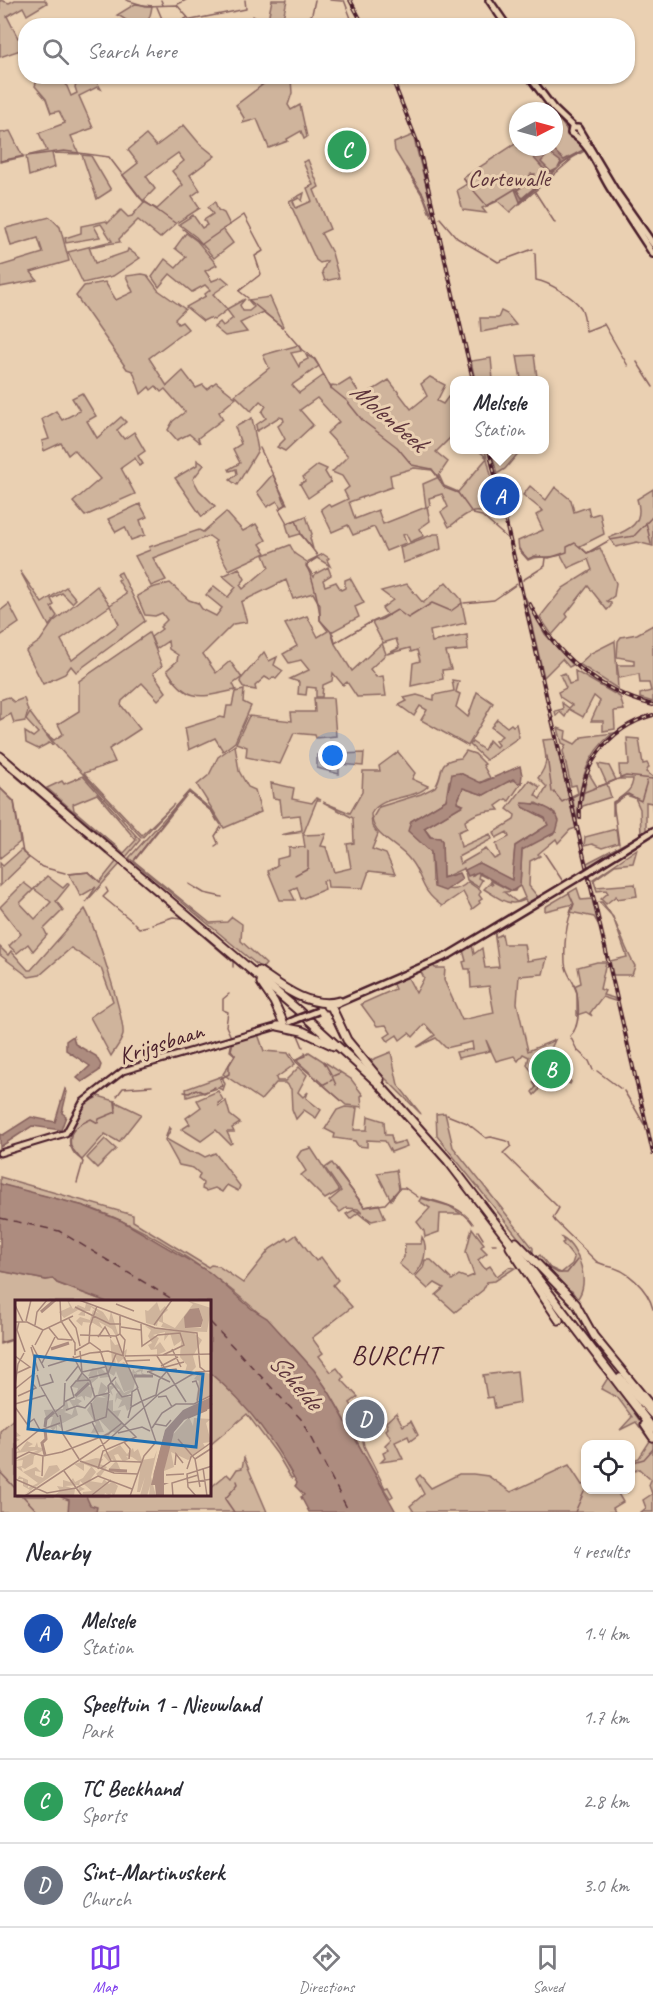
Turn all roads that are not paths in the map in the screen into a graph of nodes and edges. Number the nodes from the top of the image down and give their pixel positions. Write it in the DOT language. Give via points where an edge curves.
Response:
graph roads {
  1 [pos="488,0"];
  2 [pos="503,18"];
  3 [pos="534,84"];
  4 [pos="649,242"];
  5 [pos="653,254"];
  6 [pos="0,750"];
  7 [pos="0,756"];
  8 [pos="653,831"];
  9 [pos="241,962"];
  10 [pos="259,971"];
  11 [pos="370,989"];
  12 [pos="363,990"];
  13 [pos="355,996"];
  14 [pos="339,1001"];
  15 [pos="324,1007"];
  16 [pos="288,1024"];
  17 [pos="351,1057"];
  18 [pos="380,1080"];
  19 [pos="0,1154"];
  20 [pos="525,1257"];
  21 [pos="532,1266"];
  22 [pos="571,1308"];
  23 [pos="613,1366"];
  24 [pos="653,1407"];
  25 [pos="653,1414"];
  26 [pos="653,1422"];
  27 [pos="653,1428"];
  28 [pos="653,1437"];
  1 -- 2 [label="main road"];
  3 -- 4 [label="main road" via="560,116 572,128 578,128 577,133 609,186"];
  4 -- 5 [label="main road"];
  6 -- 10 [label="highway"];
  7 -- 9 [label="highway"];
  8 -- 11 [label="main road, Krijgsbaan, bridge" via="476,940"];
  9 -- 16 [label="highway" via="266,989"];
  9 -- 17 [label="highway"];
  10 -- 15 [label="highway"];
  10 -- 18 [label="highway"];
  11 -- 12 [label="main road, Krijgsbaan"];
  11 -- 13 [label="main road, Krijgsbaan"];
  12 -- 13 [label="main road"];
  12 -- 14 [label="main road, Krijgsbaan"];
  13 -- 15 [label="main road, Krijgsbaan"];
  14 -- 15 [label="highway"];
  15 -- 16 [label="main road, Krijgsbaan, bridge"];
  15 -- 18 [label="highway"];
  16 -- 17 [label="highway"];
  16 -- 19 [label="main road, Krijgsbaan" via="127,1069 83,1102 66,1133"];
  17 -- 20 [label="highway" via="413,1120"];
  18 -- 20 [label="highway" via="441,1146"];
  20 -- 21 [label="highway"];
  21 -- 22 [label="highway"];
  21 -- 22 [label="highway"];
  22 -- 23 [label="highway"];
  23 -- 24 [label="highway"];
  23 -- 25 [label="highway"];
  23 -- 26 [label="highway"];
  23 -- 27 [label="highway"];
  23 -- 28 [label="highway"];
}
